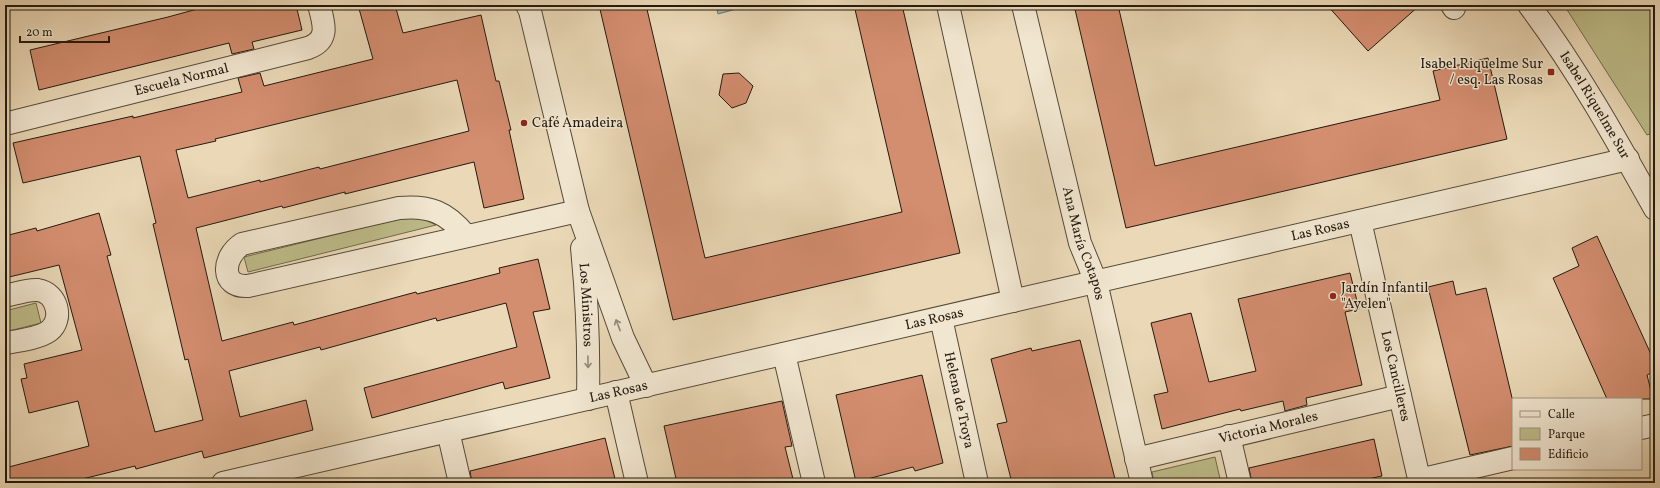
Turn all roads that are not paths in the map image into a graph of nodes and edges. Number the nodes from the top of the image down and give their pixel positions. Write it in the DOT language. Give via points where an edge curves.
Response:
graph roads {
  1 [pos="319,5"];
  2 [pos="948,5"];
  3 [pos="1022,5"];
  4 [pos="1529,5"];
  5 [pos="529,7"];
  6 [pos="5,124"];
  7 [pos="1628,159"];
  8 [pos="1655,209"];
  9 [pos="578,211"];
  10 [pos="1360,221"];
  11 [pos="466,236"];
  12 [pos="1096,282"];
  13 [pos="5,296"];
  14 [pos="1013,301"];
  15 [pos="941,318"];
  16 [pos="5,343"];
  17 [pos="784,354"];
  18 [pos="646,386"];
  19 [pos="616,392"];
  20 [pos="1400,396"];
  21 [pos="588,399"];
  22 [pos="1655,425"];
  23 [pos="1642,428"];
  24 [pos="448,431"];
  25 [pos="1229,436"];
  26 [pos="1136,458"];
  27 [pos="1512,458"];
  28 [pos="297,475"];
  29 [pos="1420,481"];
  30 [pos="224,483"];
  31 [pos="460,483"];
  32 [pos="637,483"];
  33 [pos="814,483"];
  34 [pos="977,483"];
  35 [pos="1142,483"];
  36 [pos="1240,483"];
  1 -- 6 [label="street, Escuela Normal" via="324,32 315,46"];
  2 -- 14 [label="street"];
  3 -- 12 [label="street, Ana María Cotapos" via="1080,243"];
  4 -- 7 [label="street, Isabel Riquelme Sur" via="1565,56"];
  5 -- 9 [label="street, Los Ministros"];
  7 -- 8 [label="street, Isabel Riquelme Sur"];
  7 -- 10 [label="street, Las Rosas"];
  9 -- 11 [label="street"];
  18 -- 9 [label="street, Los Ministros, one-way" via="623,338"];
  9 -- 21 [label="street, Los Ministros, one-way" via="585,282"];
  10 -- 12 [label="street, Las Rosas"];
  10 -- 20 [label="street, Los Cancilleres"];
  11 -- 11 [label="street" via="248,286 235,284 228,272 229,256 242,244 412,206 425,208 448,218"];
  12 -- 14 [label="street, Las Rosas"];
  12 -- 26 [label="street, Ana María Cotapos"];
  13 -- 16 [label="street" via="32,290 40,291 48,294 57,310 57,318 49,331"];
  14 -- 15 [label="street, Las Rosas"];
  15 -- 17 [label="street, Las Rosas"];
  15 -- 34 [label="street, Helena de Troya"];
  17 -- 18 [label="street, Las Rosas"];
  17 -- 33 [label="street"];
  18 -- 19 [label="street, Las Rosas"];
  19 -- 21 [label="street, Las Rosas"];
  19 -- 32 [label="street"];
  20 -- 25 [label="street, Victoria Morales"];
  20 -- 29 [label="street, Los Cancilleres"];
  21 -- 24 [label="street, Las Rosas"];
  22 -- 23 [label="street"];
  24 -- 28 [label="street, Las Rosas"];
  24 -- 31 [label="street"];
  25 -- 26 [label="street, Victoria Morales"];
  25 -- 36 [label="street"];
  26 -- 35 [label="street, Ana María Cotapos"];
  27 -- 29 [label="street"];
  28 -- 30 [label="street, Las Rosas"];
}
